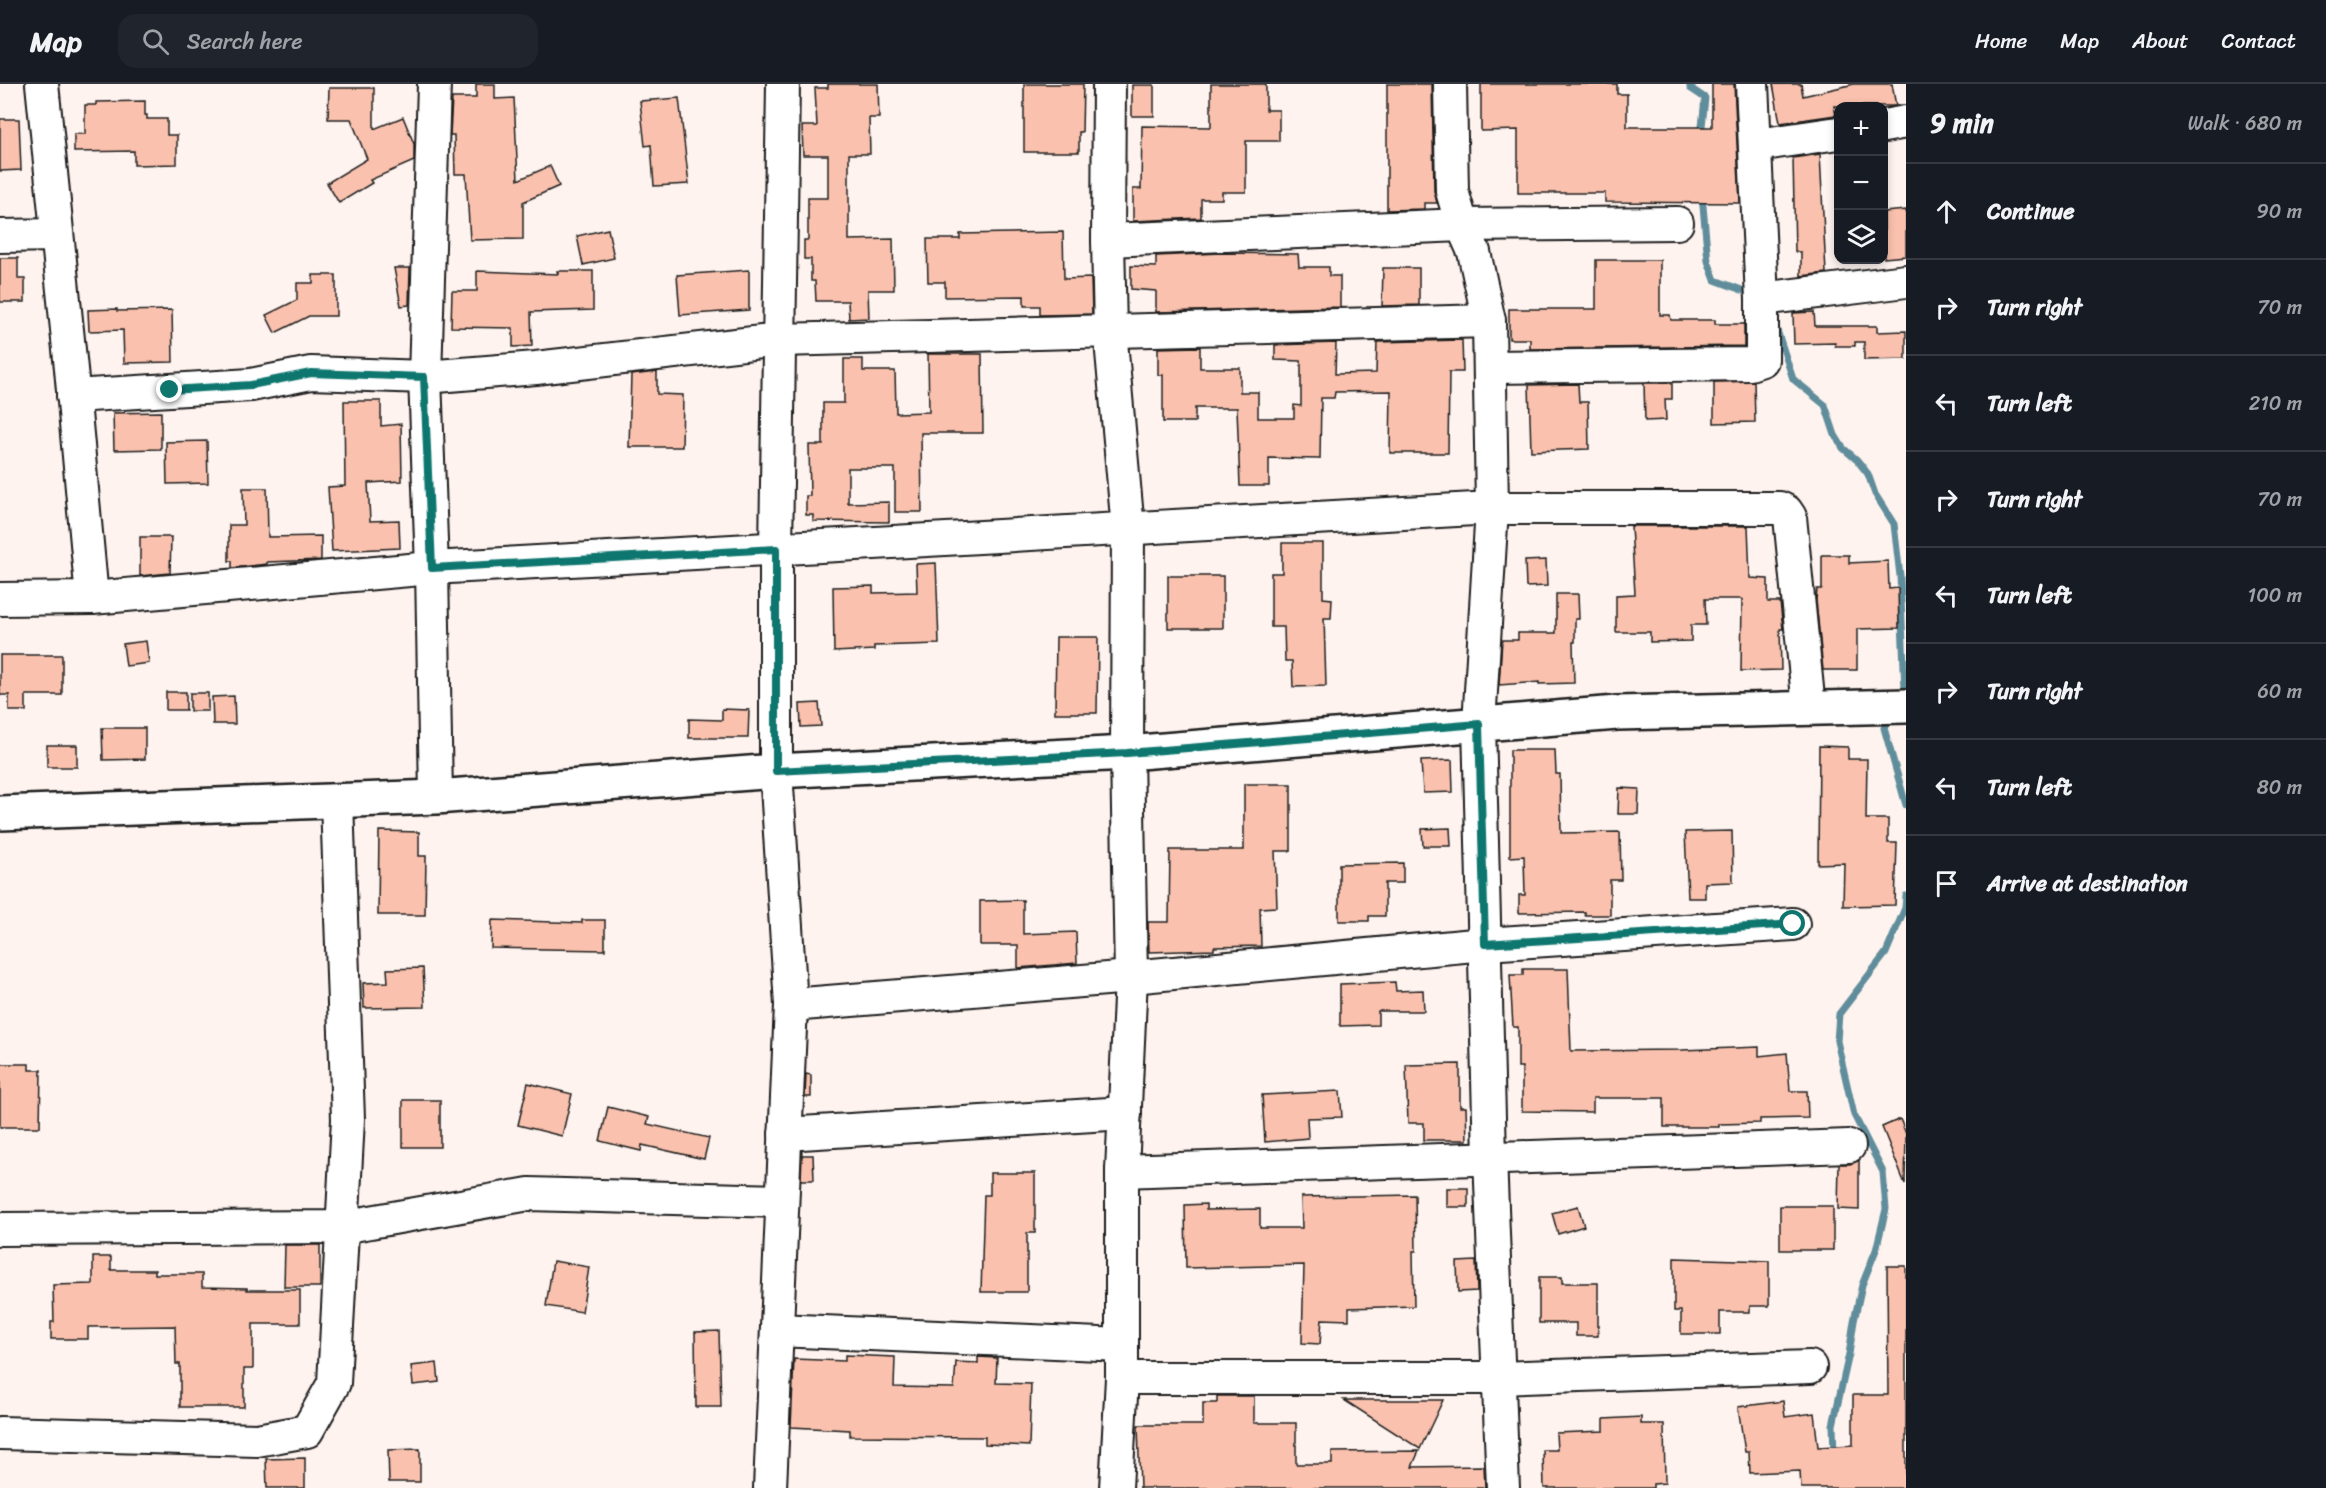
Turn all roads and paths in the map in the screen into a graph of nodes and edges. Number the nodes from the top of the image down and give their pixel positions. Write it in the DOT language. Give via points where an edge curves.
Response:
graph roads {
  1 [pos="42,84"];
  2 [pos="434,84"];
  3 [pos="783,84"];
  4 [pos="1109,84"];
  5 [pos="1450,84"];
  6 [pos="1752,84"];
  7 [pos="1906,122"];
  8 [pos="1888,125"];
  9 [pos="1834,134"];
  10 [pos="1757,146"];
  11 [pos="1677,223"];
  12 [pos="1462,225"];
  13 [pos="57,235"];
  14 [pos="0,236"];
  15 [pos="1108,240"];
  16 [pos="1906,281"];
  17 [pos="1762,299"];
  18 [pos="1489,321"];
  19 [pos="1110,330"];
  20 [pos="779,340"];
  21 [pos="1490,367"];
  22 [pos="424,377"];
  23 [pos="73,396"];
  24 [pos="1492,508"];
  25 [pos="1128,529"];
  26 [pos="776,549"];
  27 [pos="432,568"];
  28 [pos="92,598"];
  29 [pos="0,599"];
  30 [pos="1906,706"];
  31 [pos="1809,708"];
  32 [pos="1479,724"];
  33 [pos="1127,753"];
  34 [pos="776,771"];
  35 [pos="436,797"];
  36 [pos="337,801"];
  37 [pos="0,813"];
  38 [pos="1793,924"];
  39 [pos="1485,944"];
  40 [pos="1131,977"];
  41 [pos="791,1005"];
  42 [pos="1125,1113"];
  43 [pos="785,1134"];
  44 [pos="1849,1146"];
  45 [pos="1490,1157"];
  46 [pos="1122,1171"];
  47 [pos="782,1201"];
  48 [pos="342,1227"];
  49 [pos="0,1229"];
  50 [pos="777,1330"];
  51 [pos="1122,1345"];
  52 [pos="1810,1367"];
  53 [pos="1122,1378"];
  54 [pos="1499,1378"];
  55 [pos="0,1433"];
  56 [pos="770,1488"];
  57 [pos="1116,1488"];
  58 [pos="1503,1488"];
  1 -- 13 [label="street"];
  2 -- 22 [label="street"];
  3 -- 20 [label="street"];
  4 -- 15 [label="street"];
  5 -- 12 [label="street" via="1452,191"];
  6 -- 10 [label="street"];
  7 -- 8 [label="street"];
  9 -- 10 [label="street"];
  10 -- 17 [label="street"];
  11 -- 12 [label="street"];
  12 -- 15 [label="street"];
  12 -- 18 [label="street" via="1474,252"];
  13 -- 14 [label="street"];
  13 -- 23 [label="street"];
  15 -- 19 [label="street"];
  16 -- 17 [label="street"];
  17 -- 21 [label="street" via="1762,360 1750,364"];
  18 -- 19 [label="street"];
  18 -- 21 [label="street"];
  19 -- 20 [label="street"];
  19 -- 25 [label="street"];
  20 -- 22 [label="street"];
  20 -- 26 [label="street"];
  21 -- 24 [label="street"];
  22 -- 23 [label="street" via="311,373 251,385"];
  22 -- 27 [label="street"];
  23 -- 28 [label="street"];
  24 -- 25 [label="street"];
  24 -- 31 [label="street" via="1786,511 1790,517"];
  24 -- 32 [label="street"];
  25 -- 26 [label="street"];
  25 -- 33 [label="street"];
  26 -- 27 [label="street"];
  26 -- 34 [label="street"];
  27 -- 28 [label="street"];
  27 -- 35 [label="street"];
  28 -- 29 [label="street"];
  30 -- 31 [label="main road"];
  31 -- 32 [label="main road" via="1617,712"];
  32 -- 33 [label="main road"];
  32 -- 39 [label="street"];
  33 -- 34 [label="main road"];
  33 -- 40 [label="street"];
  34 -- 35 [label="main road"];
  34 -- 41 [label="street"];
  35 -- 36 [label="main road"];
  36 -- 37 [label="main road"];
  36 -- 48 [label="street" via="348,1119"];
  38 -- 39 [label="street"];
  39 -- 40 [label="street"];
  39 -- 45 [label="street"];
  40 -- 41 [label="street"];
  40 -- 42 [label="street"];
  41 -- 43 [label="street"];
  42 -- 43 [label="street"];
  42 -- 46 [label="street"];
  43 -- 47 [label="street"];
  44 -- 45 [label="street"];
  45 -- 46 [label="street"];
  45 -- 54 [label="street"];
  46 -- 51 [label="street"];
  47 -- 48 [label="street" via="529,1194"];
  47 -- 50 [label="street"];
  48 -- 49 [label="street"];
  48 -- 55 [label="street" via="334,1383 307,1431 257,1440"];
  50 -- 51 [label="street"];
  50 -- 56 [label="street"];
  51 -- 53 [label="street"];
  52 -- 54 [label="street"];
  53 -- 54 [label="street"];
  53 -- 57 [label="street"];
  54 -- 58 [label="street"];
}
